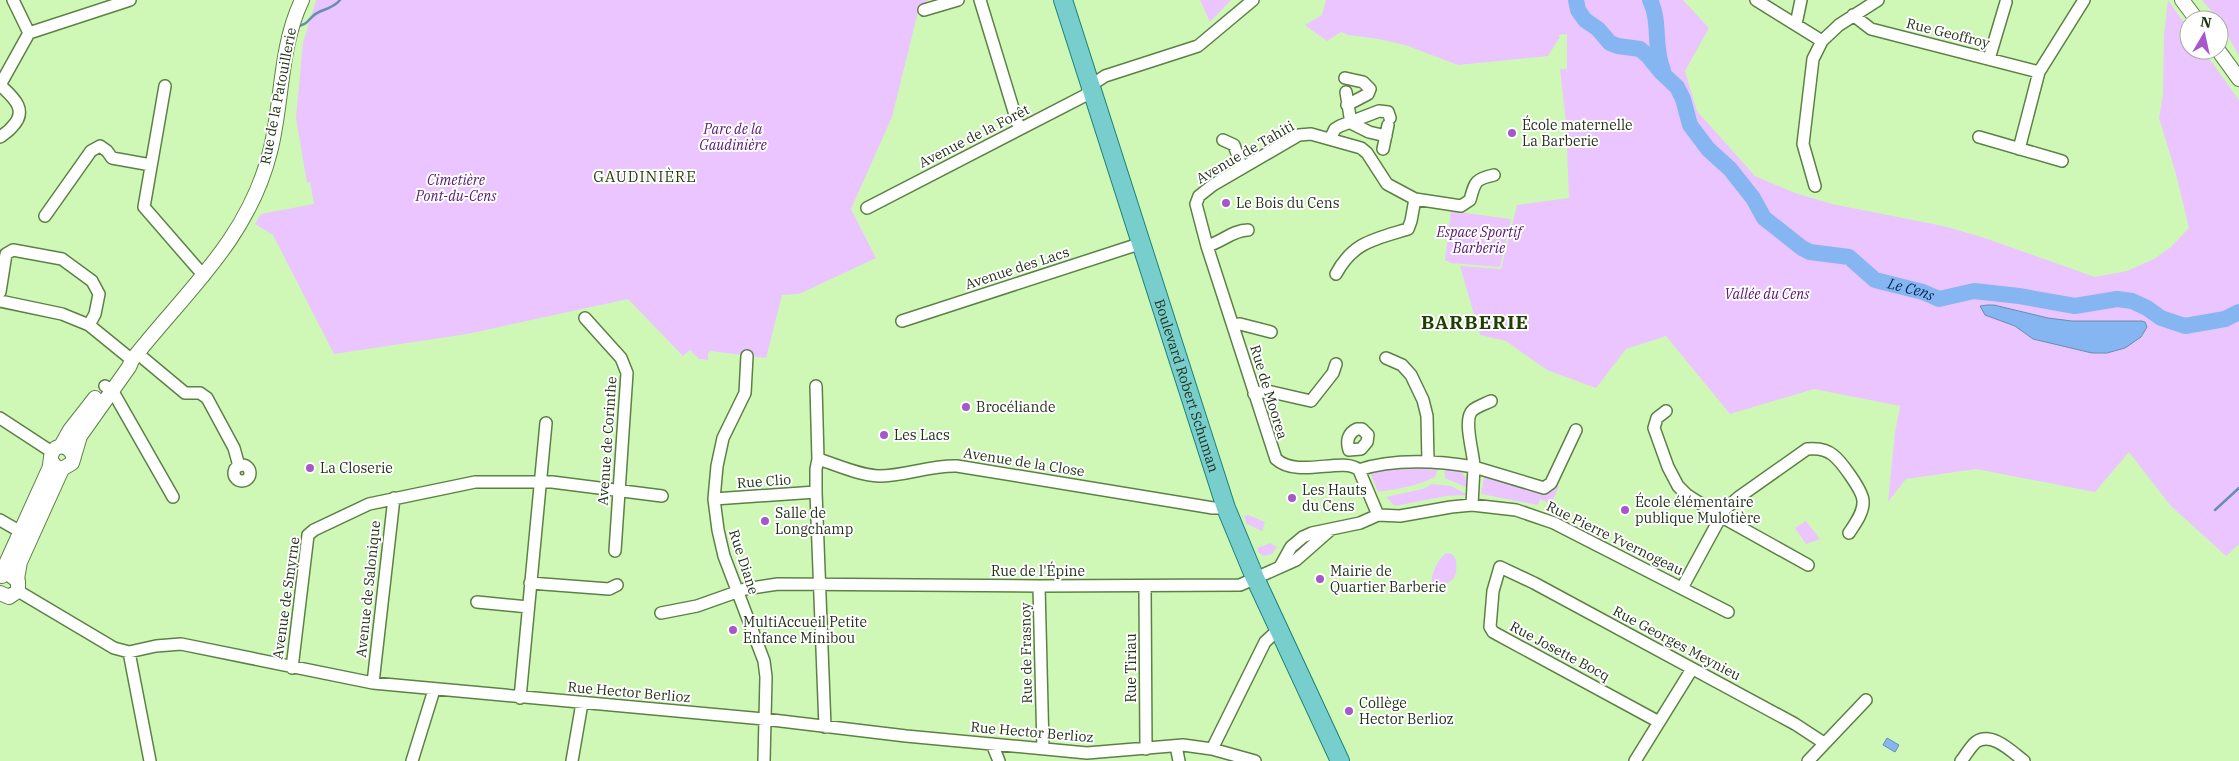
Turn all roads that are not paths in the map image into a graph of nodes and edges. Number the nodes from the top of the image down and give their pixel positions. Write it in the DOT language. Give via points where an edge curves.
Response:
graph roads {
  1 [pos="13,0"];
  2 [pos="130,0"];
  3 [pos="302,0"];
  4 [pos="958,0"];
  5 [pos="980,0"];
  6 [pos="1063,0"];
  7 [pos="1253,0"];
  8 [pos="1756,0"];
  9 [pos="1801,0"];
  10 [pos="1878,0"];
  11 [pos="2084,0"];
  12 [pos="2006,2"];
  13 [pos="924,10"];
  14 [pos="1853,15"];
  15 [pos="1796,24"];
  16 [pos="29,33"];
  17 [pos="1822,41"];
  18 [pos="1989,59"];
  19 [pos="2225,60"];
  20 [pos="2039,72"];
  21 [pos="1345,78"];
  22 [pos="2239,79"];
  23 [pos="0,85"];
  24 [pos="165,86"];
  25 [pos="1090,86"];
  26 [pos="1346,92"];
  27 [pos="1347,105"];
  28 [pos="1387,122"];
  29 [pos="1351,123"];
  30 [pos="1020,128"];
  31 [pos="0,137"];
  32 [pos="1979,138"];
  33 [pos="1330,139"];
  34 [pos="1223,140"];
  35 [pos="1383,148"];
  36 [pos="2020,149"];
  37 [pos="2062,161"];
  38 [pos="150,165"];
  39 [pos="1242,168"];
  40 [pos="1494,175"];
  41 [pos="1815,186"];
  42 [pos="1415,198"];
  43 [pos="867,208"];
  44 [pos="45,216"];
  45 [pos="1248,230"];
  46 [pos="1142,243"];
  47 [pos="1207,246"];
  48 [pos="1336,274"];
  49 [pos="204,276"];
  50 [pos="0,292"];
  51 [pos="0,301"];
  52 [pos="585,318"];
  53 [pos="902,321"];
  54 [pos="89,325"];
  55 [pos="1233,325"];
  56 [pos="1271,332"];
  57 [pos="747,356"];
  58 [pos="134,357"];
  59 [pos="1386,358"];
  60 [pos="1336,364"];
  61 [pos="816,386"];
  62 [pos="109,388"];
  63 [pos="1254,394"];
  64 [pos="1491,401"];
  65 [pos="1666,411"];
  66 [pos="0,418"];
  67 [pos="546,423"];
  68 [pos="1576,430"];
  69 [pos="1354,450"];
  70 [pos="57,457"];
  71 [pos="818,459"];
  72 [pos="1428,462"];
  73 [pos="239,466"];
  74 [pos="1474,467"];
  75 [pos="1355,468"];
  76 [pos="541,482"];
  77 [pos="619,490"];
  78 [pos="816,492"];
  79 [pos="662,496"];
  80 [pos="173,497"];
  81 [pos="394,498"];
  82 [pos="714,499"];
  83 [pos="1472,506"];
  84 [pos="1226,508"];
  85 [pos="1378,515"];
  86 [pos="1720,516"];
  87 [pos="0,520"];
  88 [pos="21,532"];
  89 [pos="1849,533"];
  90 [pos="615,551"];
  91 [pos="1808,565"];
  92 [pos="1514,574"];
  93 [pos="1,577"];
  94 [pos="1255,578"];
  95 [pos="530,583"];
  96 [pos="820,584"];
  97 [pos="17,585"];
  98 [pos="617,585"];
  99 [pos="1040,586"];
  100 [pos="1145,587"];
  101 [pos="1682,588"];
  102 [pos="737,592"];
  103 [pos="0,593"];
  104 [pos="478,602"];
  105 [pos="528,607"];
  106 [pos="1728,612"];
  107 [pos="661,613"];
  108 [pos="1279,629"];
  109 [pos="129,652"];
  110 [pos="292,668"];
  111 [pos="1692,669"];
  112 [pos="373,683"];
  113 [pos="434,690"];
  114 [pos="520,698"];
  115 [pos="1866,700"];
  116 [pos="582,703"];
  117 [pos="764,720"];
  118 [pos="1659,722"];
  119 [pos="825,727"];
  120 [pos="1824,743"];
  121 [pos="992,744"];
  122 [pos="1176,746"];
  123 [pos="1043,748"];
  124 [pos="1146,749"];
  125 [pos="1212,749"];
  126 [pos="1087,757"];
  127 [pos="150,761"];
  128 [pos="412,761"];
  129 [pos="572,761"];
  130 [pos="764,761"];
  131 [pos="999,761"];
  132 [pos="1179,761"];
  133 [pos="1255,761"];
  134 [pos="1340,761"];
  135 [pos="1635,761"];
  136 [pos="1808,761"];
  137 [pos="1961,761"];
  138 [pos="2024,761"];
  1 -- 16 [label="street"];
  2 -- 16 [label="street"];
  3 -- 49 [label="street, Rue de la Patouillerie" via="289,32 274,133 261,181 237,231"];
  4 -- 13 [label="street"];
  5 -- 30 [label="street"];
  6 -- 25 [label="main road, Boulevard Robert Schuman"];
  7 -- 25 [label="street, Avenue de la Forêt" via="1198,46 1106,76"];
  8 -- 15 [label="street"];
  9 -- 15 [label="street"];
  10 -- 14 [label="street"];
  11 -- 20 [label="street"];
  12 -- 18 [label="street"];
  14 -- 17 [label="street"];
  14 -- 18 [label="street, Rue Geoffroy" via="1871,29"];
  15 -- 17 [label="street"];
  16 -- 23 [label="street"];
  17 -- 41 [label="street" via="1813,59 1802,144"];
  18 -- 20 [label="street, Rue Geoffroy"];
  19 -- 22 [label="street"];
  20 -- 36 [label="street"];
  21 -- 27 [label="street" via="1363,82 1370,89 1368,94"];
  23 -- 31 [label="street" via="18,102 20,116 13,127"];
  24 -- 38 [label="street"];
  25 -- 30 [label="street, Avenue de la Forêt" via="1086,95"];
  25 -- 46 [label="main road, Boulevard Robert Schuman"];
  26 -- 27 [label="street"];
  27 -- 29 [label="street"];
  28 -- 29 [label="street" via="1366,116"];
  28 -- 29 [label="street" via="1370,132"];
  28 -- 35 [label="street"];
  29 -- 33 [label="street" via="1335,129"];
  30 -- 43 [label="street, Avenue de la Forêt"];
  32 -- 36 [label="street"];
  33 -- 39 [label="street, Avenue de Tahiti" via="1311,134 1299,135"];
  33 -- 42 [label="street, Avenue de Tahiti" via="1361,148 1370,156 1387,184"];
  34 -- 39 [label="street" via="1234,145"];
  36 -- 37 [label="street"];
  38 -- 44 [label="street" via="112,158 100,146 91,152"];
  38 -- 49 [label="street" via="144,206"];
  39 -- 47 [label="street, Avenue de Tahiti" via="1213,185 1197,200 1196,209"];
  40 -- 42 [label="street, Avenue de Tahiti" via="1480,178 1474,185 1470,200 1462,206"];
  42 -- 48 [label="street" via="1408,229 1360,246 1343,261"];
  45 -- 47 [label="street" via="1237,231"];
  46 -- 53 [label="street, Avenue des Lacs"];
  46 -- 84 [label="main road, Boulevard Robert Schuman"];
  47 -- 55 [label="street, Rue de Moorea"];
  49 -- 58 [label="street, Rue de la Patouillerie"];
  50 -- 54 [label="street" via="6,254 13,250 62,259 92,281 99,294"];
  51 -- 54 [label="street" via="62,314"];
  52 -- 77 [label="street, Avenue de Corinthe" via="617,352 627,373"];
  54 -- 58 [label="street"];
  55 -- 56 [label="street"];
  55 -- 63 [label="street, Rue de Moorea"];
  57 -- 82 [label="street, Rue Diane" via="745,393 723,438 716,466"];
  58 -- 62 [label="street, Rue de la Patouillerie"];
  58 -- 73 [label="street" via="185,393 200,393 207,398 234,448"];
  59 -- 72 [label="street" via="1402,365 1423,400 1428,416"];
  60 -- 63 [label="street" via="1334,373 1311,401 1267,391"];
  61 -- 71 [label="street"];
  62 -- 70 [label="street, Rue de la Patouillerie" via="70,430"];
  62 -- 70 [label="street, Rue de la Patouillerie" via="80,436 73,456 70,450"];
  62 -- 80 [label="street"];
  63 -- 75 [label="street, Rue de Moorea" via="1273,453 1279,462 1298,468"];
  64 -- 74 [label="street" via="1474,409 1468,416"];
  65 -- 86 [label="street" via="1657,418 1654,428 1674,480 1688,495"];
  66 -- 70 [label="street"];
  67 -- 76 [label="street"];
  68 -- 74 [label="street, Rue de Moorea" via="1551,483 1544,488"];
  69 -- 75 [label="street"];
  70 -- 88 [label="street, Rue de la Patouillerie"];
  70 -- 97 [label="street, Rue de la Patouillerie" via="20,562"];
  71 -- 78 [label="street"];
  71 -- 84 [label="street, Avenue de la Close" via="870,475 895,475 957,466"];
  72 -- 74 [label="street, Rue de Moorea"];
  72 -- 75 [label="street, Rue de Moorea"];
  74 -- 83 [label="street"];
  75 -- 85 [label="street"];
  76 -- 77 [label="street"];
  76 -- 81 [label="street" via="475,482"];
  76 -- 95 [label="street"];
  77 -- 79 [label="street"];
  77 -- 90 [label="street, Avenue de Corinthe"];
  78 -- 82 [label="street, Rue Clio"];
  78 -- 96 [label="street"];
  81 -- 110 [label="street, Avenue de Smyrne" via="356,510 308,535"];
  81 -- 112 [label="street, Avenue de Salonique"];
  82 -- 102 [label="street, Rue Diane" via="722,548"];
  83 -- 85 [label="street, Rue Pierre Yvernogeau" via="1451,506 1400,516"];
  83 -- 101 [label="street, Rue Pierre Yvernogeau" via="1535,515"];
  84 -- 94 [label="main road, Boulevard Robert Schuman"];
  85 -- 94 [label="street, Rue Pierre Yvernogeau" via="1329,531 1296,560"];
  86 -- 89 [label="street, Rue Pierre Yvernogeau" via="1739,497 1793,458 1817,448 1833,455 1864,500 1862,512"];
  86 -- 91 [label="street"];
  86 -- 101 [label="street, Rue Pierre Yvernogeau"];
  87 -- 88 [label="street"];
  88 -- 93 [label="street, Rue de la Patouillerie"];
  92 -- 111 [label="street, Rue Georges Meynieu"];
  92 -- 118 [label="street, Rue Josette Bocq" via="1500,567 1492,600 1490,628 1493,632"];
  93 -- 97 [label="street" via="8,574"];
  94 -- 100 [label="street, Rue de l'Épine" via="1236,586"];
  94 -- 108 [label="main road, Boulevard Robert Schuman"];
  95 -- 98 [label="street" via="609,589"];
  95 -- 105 [label="street"];
  96 -- 99 [label="street, Rue de l'Épine"];
  96 -- 102 [label="street, Rue de l'Épine" via="778,584"];
  96 -- 119 [label="street"];
  97 -- 103 [label="street" via="9,597"];
  97 -- 109 [label="street" via="106,645"];
  99 -- 100 [label="street, Rue de l'Épine"];
  99 -- 123 [label="street, Rue de Frasnoy"];
  100 -- 124 [label="street, Rue Tiriau"];
  101 -- 106 [label="street, Rue Pierre Yvernogeau"];
  102 -- 107 [label="street, Rue de l'Épine" via="697,606"];
  102 -- 117 [label="street, Rue Diane" via="764,660"];
  104 -- 105 [label="street"];
  105 -- 114 [label="street"];
  108 -- 125 [label="street" via="1265,642"];
  108 -- 134 [label="main road, Boulevard Robert Schuman"];
  109 -- 110 [label="street, Rue Hector Berlioz" via="181,644"];
  109 -- 127 [label="street"];
  110 -- 112 [label="street, Rue Hector Berlioz"];
  111 -- 118 [label="street"];
  111 -- 120 [label="street, Rue Georges Meynieu" via="1807,730"];
  112 -- 113 [label="street, Rue Hector Berlioz"];
  113 -- 114 [label="street, Rue Hector Berlioz"];
  113 -- 128 [label="street"];
  114 -- 116 [label="street, Rue Hector Berlioz"];
  115 -- 120 [label="street"];
  116 -- 117 [label="street, Rue Hector Berlioz"];
  116 -- 129 [label="street"];
  117 -- 119 [label="street, Rue Hector Berlioz"];
  117 -- 130 [label="street, Rue Diane"];
  118 -- 135 [label="street"];
  119 -- 121 [label="street, Rue Hector Berlioz"];
  120 -- 136 [label="street"];
  121 -- 123 [label="street, Rue Hector Berlioz"];
  121 -- 131 [label="street"];
  122 -- 124 [label="street, Rue Hector Berlioz"];
  122 -- 125 [label="street, Rue Hector Berlioz"];
  122 -- 132 [label="street"];
  123 -- 126 [label="street, Rue Hector Berlioz"];
  124 -- 126 [label="street, Rue Hector Berlioz"];
  125 -- 133 [label="street, Rue Hector Berlioz"];
  137 -- 138 [label="street" via="1974,744 1988,739"];
}
